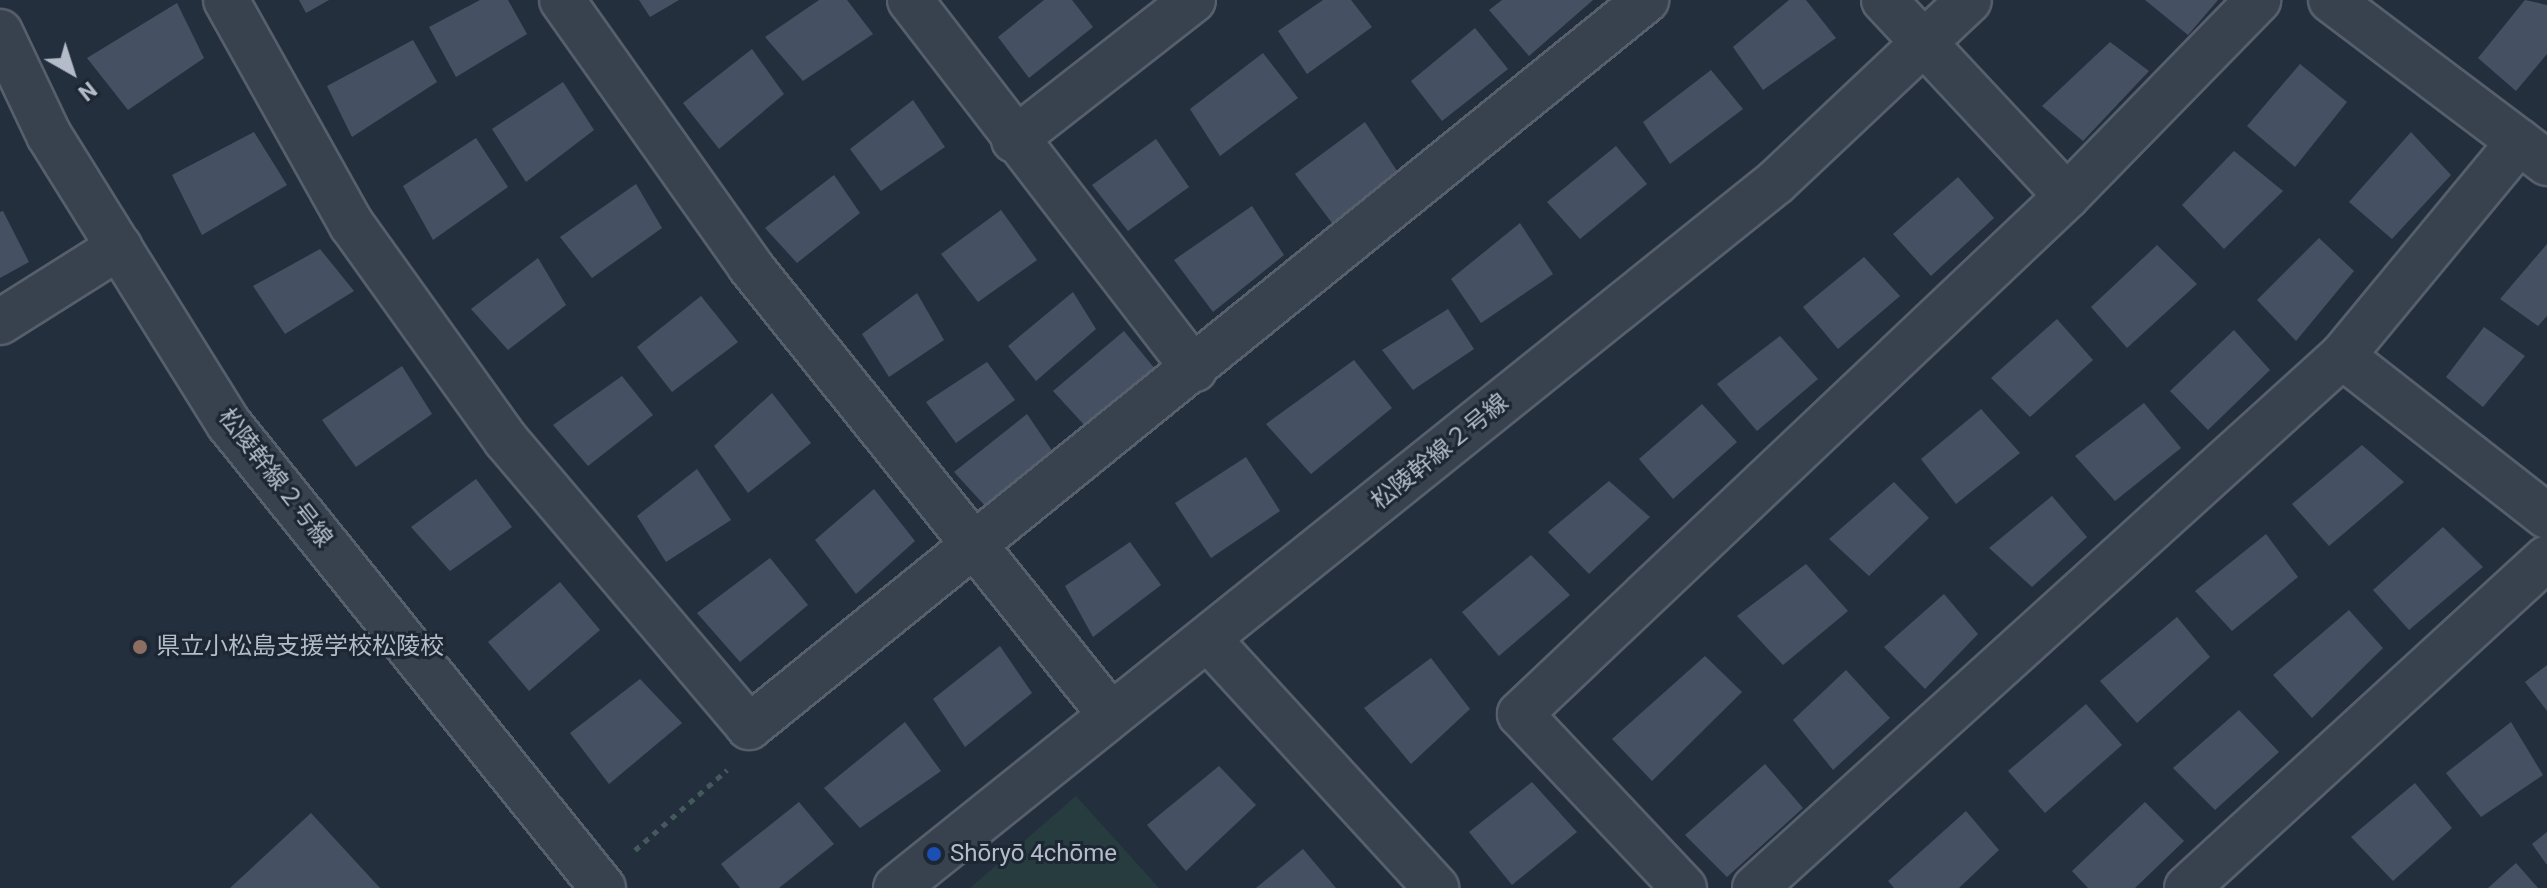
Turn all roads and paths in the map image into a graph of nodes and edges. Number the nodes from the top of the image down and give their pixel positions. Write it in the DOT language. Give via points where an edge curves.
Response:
graph roads {
  1 [pos="226,0"];
  2 [pos="562,0"];
  3 [pos="910,0"];
  4 [pos="1193,0"];
  5 [pos="1646,0"];
  6 [pos="1884,0"];
  7 [pos="1969,0"];
  8 [pos="2258,0"];
  9 [pos="2331,0"];
  10 [pos="0,32"];
  11 [pos="1924,42"];
  12 [pos="1014,140"];
  13 [pos="2533,152"];
  14 [pos="2067,196"];
  15 [pos="119,247"];
  16 [pos="0,322"];
  17 [pos="2342,356"];
  18 [pos="1194,369"];
  19 [pos="2547,516"];
  20 [pos="974,549"];
  21 [pos="2547,558"];
  22 [pos="1208,639"];
  23 [pos="1111,715"];
  24 [pos="749,727"];
  25 [pos="601,885"];
  26 [pos="896,888"];
  27 [pos="1436,888"];
  28 [pos="1684,888"];
  29 [pos="1755,888"];
  30 [pos="2187,888"];
  1 -- 24 [label="street" via="352,225 479,402"];
  2 -- 20 [label="street" via="750,266"];
  3 -- 12 [label="street"];
  4 -- 12 [label="street"];
  5 -- 18 [label="street"];
  6 -- 11 [label="street"];
  7 -- 11 [label="street, 松陵幹線２号線"];
  8 -- 14 [label="street"];
  9 -- 13 [label="street"];
  10 -- 15 [label="street, 松陵幹線２号線" via="49,135"];
  11 -- 14 [label="street"];
  11 -- 22 [label="street, 松陵幹線２号線" via="1776,182"];
  12 -- 18 [label="street"];
  13 -- 17 [label="street"];
  14 -- 28 [label="street" via="1520,714"];
  15 -- 16 [label="street"];
  15 -- 25 [label="street, 松陵幹線２号線" via="229,424"];
  17 -- 19 [label="street"];
  17 -- 29 [label="street"];
  18 -- 20 [label="street"];
  20 -- 23 [label="street"];
  20 -- 24 [label="street"];
  21 -- 30 [label="street"];
  22 -- 23 [label="street, 松陵幹線２号線"];
  22 -- 27 [label="street"];
  23 -- 26 [label="street, 松陵幹線２号線"];
  24 -- 25 [label="path" via="732,766"];
}
